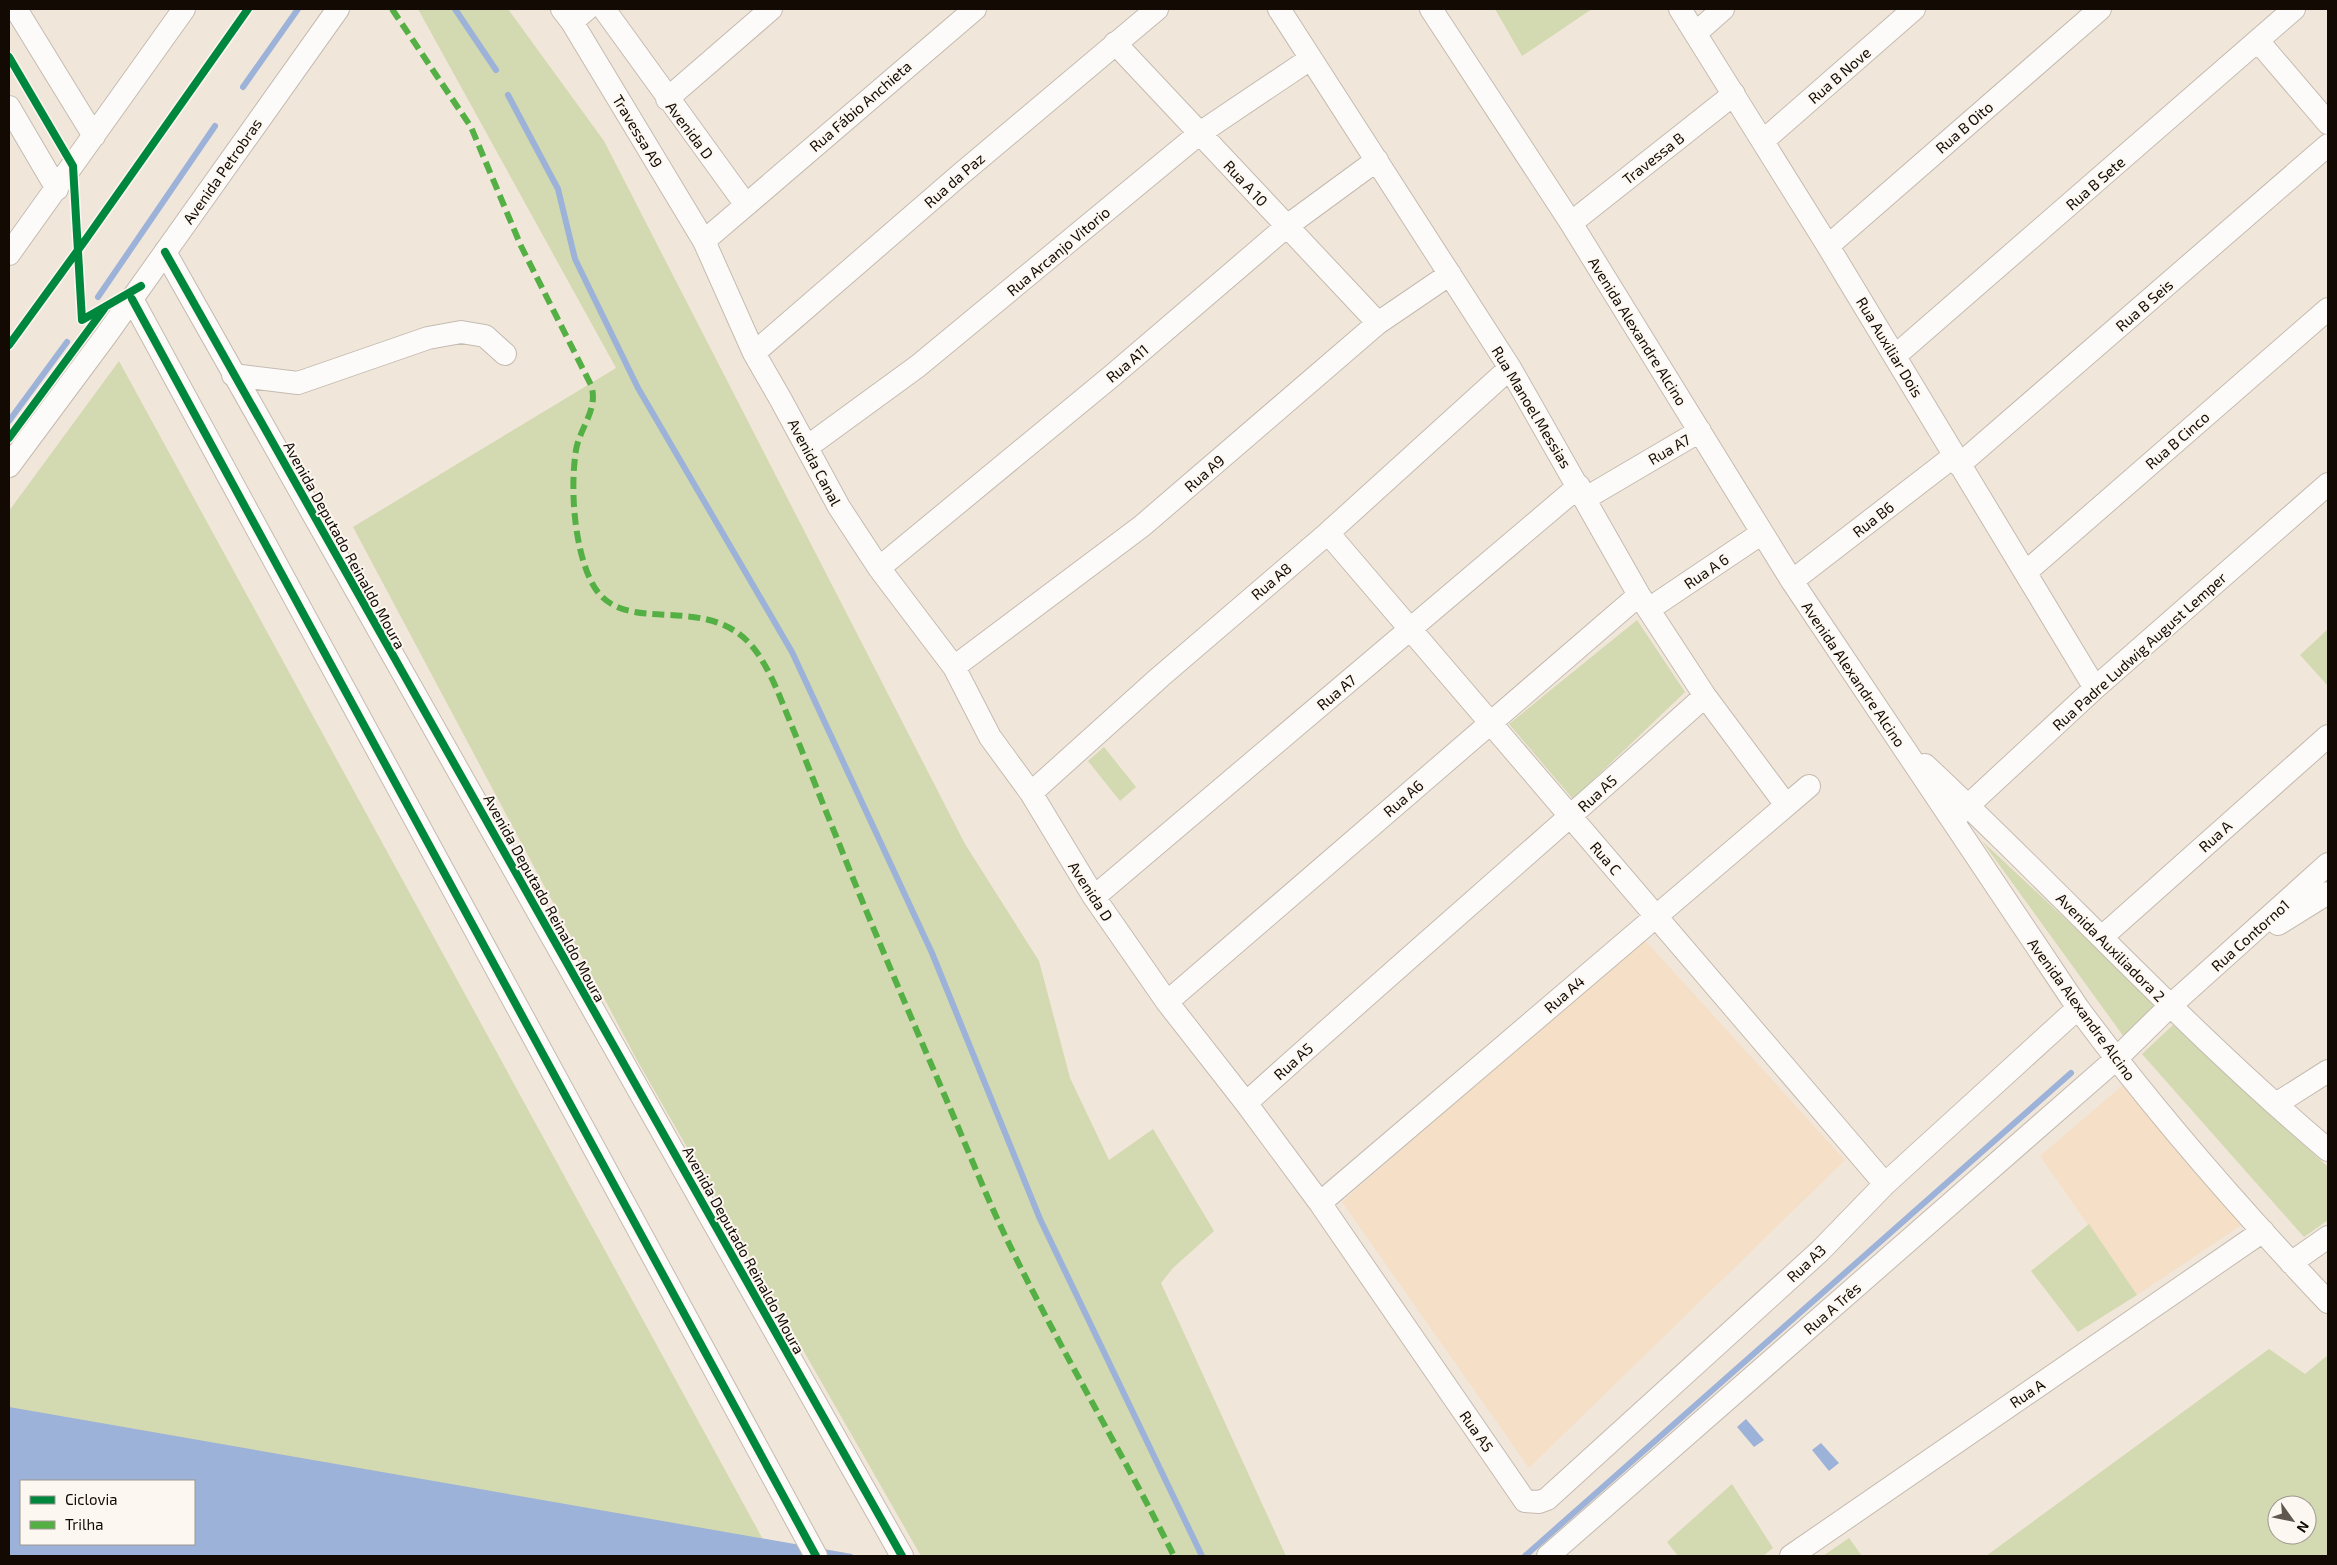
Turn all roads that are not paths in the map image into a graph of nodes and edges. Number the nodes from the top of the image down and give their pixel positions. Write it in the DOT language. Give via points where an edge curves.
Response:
graph roads {
  1 [pos="16,9"];
  2 [pos="184,9"];
  3 [pos="604,9"];
  4 [pos="771,9"];
  5 [pos="975,9"];
  6 [pos="1157,9"];
  7 [pos="1279,9"];
  8 [pos="1431,9"];
  9 [pos="1680,9"];
  10 [pos="1723,9"];
  11 [pos="1914,9"];
  12 [pos="2100,9"];
  13 [pos="2294,9"];
  14 [pos="333,11"];
  15 [pos="574,13"];
  16 [pos="1696,34"];
  17 [pos="2258,41"];
  18 [pos="1115,43"];
  19 [pos="1310,59"];
  20 [pos="1734,94"];
  21 [pos="667,99"];
  22 [pos="9,108"];
  23 [pos="2328,123"];
  24 [pos="1200,134"];
  25 [pos="94,136"];
  26 [pos="1763,141"];
  27 [pos="2328,145"];
  28 [pos="1377,160"];
  29 [pos="57,189"];
  30 [pos="746,204"];
  31 [pos="1571,223"];
  32 [pos="1287,226"];
  33 [pos="704,241"];
  34 [pos="1828,246"];
  35 [pos="165,252"];
  36 [pos="9,254"];
  37 [pos="1450,274"];
  38 [pos="132,299"];
  39 [pos="2328,309"];
  40 [pos="1378,323"];
  41 [pos="754,353"];
  42 [pos="505,354"];
  43 [pos="1895,356"];
  44 [pos="1510,368"];
  45 [pos="233,375"];
  46 [pos="1700,431"];
  47 [pos="807,447"];
  48 [pos="1956,461"];
  49 [pos="9,466"];
  50 [pos="2328,484"];
  51 [pos="1583,492"];
  52 [pos="1328,533"];
  53 [pos="1762,533"];
  54 [pos="879,568"];
  55 [pos="2026,572"];
  56 [pos="1792,581"];
  57 [pos="1644,602"];
  58 [pos="1410,629"];
  59 [pos="954,667"];
  60 [pos="2095,688"];
  61 [pos="1705,696"];
  62 [pos="1491,723"];
  63 [pos="2328,736"];
  64 [pos="1898,740"];
  65 [pos="1809,786"];
  66 [pos="1031,793"];
  67 [pos="1786,806"];
  68 [pos="1969,806"];
  69 [pos="1571,817"];
  70 [pos="1951,820"];
  71 [pos="2328,864"];
  72 [pos="2328,893"];
  73 [pos="1094,897"];
  74 [pos="1656,916"];
  75 [pos="2102,937"];
  76 [pos="2237,948"];
  77 [pos="1167,1002"];
  78 [pos="2170,1006"];
  79 [pos="2078,1008"];
  80 [pos="2116,1059"];
  81 [pos="2328,1071"];
  82 [pos="1246,1103"];
  83 [pos="2276,1104"];
  84 [pos="2328,1150"];
  85 [pos="1885,1184"];
  86 [pos="1320,1203"];
  87 [pos="2263,1231"];
  88 [pos="2328,1237"];
  89 [pos="2291,1263"];
  90 [pos="2328,1302"];
  91 [pos="1525,1501"];
  92 [pos="816,1556"];
  93 [pos="902,1556"];
  94 [pos="1548,1556"];
  95 [pos="1792,1556"];
  1 -- 25 [label="street"];
  2 -- 25 [label="street"];
  3 -- 21 [label="street, Avenida D"];
  4 -- 21 [label="street"];
  5 -- 30 [label="street, Rua Fábio Anchieta"];
  6 -- 18 [label="street, Rua da Paz"];
  7 -- 19 [label="street, Rua Manoel Messias"];
  8 -- 31 [label="street, Avenida Alexandre Alcino"];
  9 -- 16 [label="street, Rua Auxiliar Dois"];
  10 -- 16 [label="street"];
  11 -- 26 [label="street, Rua B Nove"];
  12 -- 34 [label="street, Rua B Oito"];
  13 -- 17 [label="street, Rua B Sete"];
  14 -- 35 [label="street, Avenida Petrobras"];
  15 -- 33 [label="street, Travessa A9"];
  16 -- 20 [label="street, Rua Auxiliar Dois"];
  17 -- 23 [label="street"];
  17 -- 43 [label="street, Rua B Sete"];
  18 -- 24 [label="street, Rua A 10"];
  18 -- 41 [label="street, Rua da Paz"];
  19 -- 24 [label="street, Rua Arcanjo Vitorio"];
  19 -- 28 [label="street, Rua Manoel Messias"];
  20 -- 26 [label="street, Rua Auxiliar Dois"];
  20 -- 31 [label="street, Travessa B"];
  21 -- 30 [label="street, Avenida D"];
  22 -- 29 [label="street"];
  24 -- 32 [label="street, Rua A 10"];
  24 -- 47 [label="street, Rua Arcanjo Vitorio" via="918,366"];
  25 -- 29 [label="street"];
  26 -- 34 [label="street, Rua Auxiliar Dois"];
  27 -- 48 [label="street, Rua B Seis"];
  28 -- 32 [label="street, Rua A11"];
  28 -- 37 [label="street, Rua Manoel Messias"];
  29 -- 36 [label="street"];
  30 -- 33 [label="street"];
  31 -- 46 [label="street, Avenida Alexandre Alcino"];
  32 -- 40 [label="street, Rua A 10"];
  32 -- 54 [label="street, Rua A11"];
  33 -- 41 [label="street, Avenida Canal"];
  34 -- 43 [label="street, Rua Auxiliar Dois"];
  35 -- 38 [label="street, Avenida Petrobras"];
  35 -- 45 [label="street, Avenida Deputado Reinaldo Moura"];
  37 -- 40 [label="street, Rua A9"];
  37 -- 44 [label="street, Rua Manoel Messias"];
  38 -- 49 [label="street, Avenida Petrobras"];
  38 -- 92 [label="street"];
  39 -- 55 [label="street, Rua B Cinco"];
  40 -- 59 [label="street, Rua A9" via="1142,526"];
  41 -- 47 [label="street, Avenida Canal"];
  42 -- 45 [label="street" via="485,336 462,332 428,338 298,384"];
  43 -- 48 [label="street, Rua Auxiliar Dois"];
  44 -- 51 [label="street, Rua Manoel Messias"];
  44 -- 52 [label="street, Rua A8"];
  45 -- 93 [label="street, Avenida Deputado Reinaldo Moura"];
  46 -- 51 [label="street, Rua A7"];
  46 -- 53 [label="street, Avenida Alexandre Alcino"];
  47 -- 54 [label="street, Avenida Canal" via="839,507"];
  48 -- 55 [label="street, Rua Auxiliar Dois"];
  48 -- 56 [label="street, Rua B6"];
  50 -- 60 [label="street, Rua Padre Ludwig August Lemper"];
  51 -- 57 [label="street, Rua Manoel Messias"];
  51 -- 58 [label="street, Rua A7"];
  52 -- 58 [label="street, Rua C"];
  52 -- 66 [label="street, Rua A8"];
  53 -- 56 [label="street, Avenida Alexandre Alcino"];
  53 -- 57 [label="street, Rua A 6"];
  54 -- 59 [label="street, Avenida Canal"];
  55 -- 60 [label="street, Rua Auxiliar Dois"];
  56 -- 64 [label="street, Avenida Alexandre Alcino"];
  57 -- 61 [label="street, Rua Manoel Messias"];
  57 -- 62 [label="street, Rua A6"];
  58 -- 62 [label="street, Rua C"];
  58 -- 73 [label="street, Rua A7"];
  59 -- 66 [label="street, Avenida D" via="990,737"];
  60 -- 68 [label="street, Rua Padre Ludwig August Lemper"];
  61 -- 67 [label="street, Rua Manoel Messias"];
  61 -- 69 [label="street, Rua A5"];
  62 -- 69 [label="street, Rua C"];
  62 -- 77 [label="street, Rua A6"];
  63 -- 75 [label="street, Rua A"];
  64 -- 68 [label="street, Avenida Auxiliadora 2"];
  64 -- 70 [label="street, Avenida Alexandre Alcino"];
  65 -- 67 [label="street, Rua A4"];
  66 -- 73 [label="street, Avenida D"];
  67 -- 74 [label="street, Rua A4"];
  68 -- 70 [label="street, Rua Padre Ludwig August Lemper"];
  68 -- 75 [label="street, Avenida Auxiliadora 2"];
  69 -- 74 [label="street, Rua C"];
  69 -- 82 [label="street, Rua A5" via="1391,972"];
  70 -- 79 [label="street, Avenida Alexandre Alcino"];
  71 -- 76 [label="street, Rua Contorno1"];
  72 -- 76 [label="street"];
  73 -- 77 [label="street, Avenida D"];
  74 -- 85 [label="street, Rua C"];
  74 -- 86 [label="street, Rua A4"];
  75 -- 78 [label="street, Avenida Auxiliadora 2"];
  76 -- 78 [label="street, Rua Contorno1"];
  77 -- 82 [label="street, Avenida D"];
  78 -- 80 [label="street, Rua Contorno1"];
  78 -- 83 [label="street, Avenida Auxiliadora 2"];
  79 -- 80 [label="street, Avenida Alexandre Alcino"];
  79 -- 85 [label="street, Rua A3"];
  80 -- 87 [label="street, Avenida Alexandre Alcino"];
  80 -- 94 [label="street, Rua A Três"];
  81 -- 83 [label="street"];
  82 -- 86 [label="street, Rua A5"];
  83 -- 84 [label="street, Avenida Auxiliadora 2"];
  85 -- 91 [label="street, Rua A3" via="1820,1251 1547,1499"];
  86 -- 91 [label="street, Rua A5"];
  87 -- 89 [label="street, Avenida Alexandre Alcino"];
  87 -- 95 [label="street, Rua A"];
  88 -- 89 [label="street"];
  89 -- 90 [label="street, Avenida Alexandre Alcino"];
}
